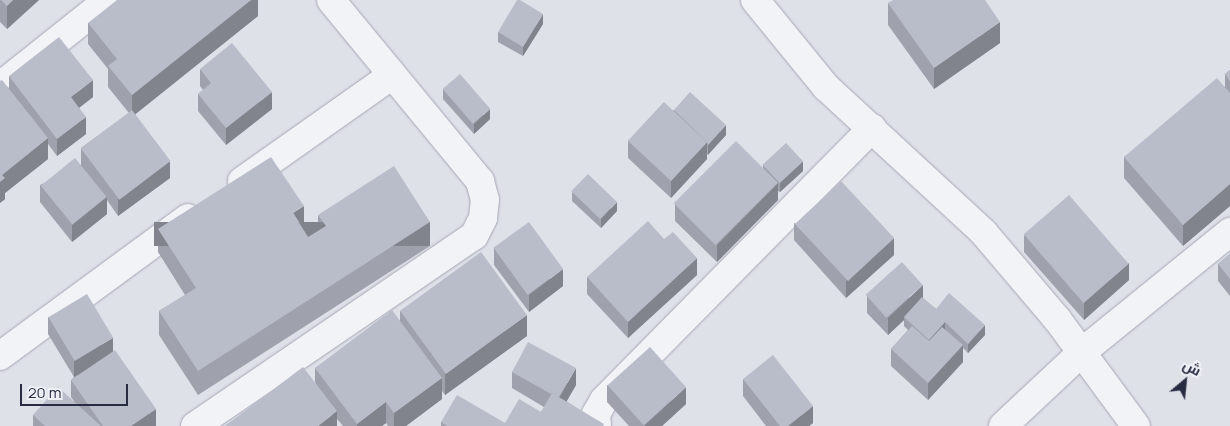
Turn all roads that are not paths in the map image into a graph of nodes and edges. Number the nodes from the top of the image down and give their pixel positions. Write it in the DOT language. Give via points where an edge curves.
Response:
graph roads {
  1 [pos="108,0"];
  2 [pos="331,0"];
  3 [pos="755,0"];
  4 [pos="392,75"];
  5 [pos="0,86"];
  6 [pos="872,128"];
  7 [pos="1230,232"];
  8 [pos="1082,352"];
  9 [pos="0,356"];
  10 [pos="195,426"];
  11 [pos="597,426"];
  12 [pos="1003,426"];
  13 [pos="1136,426"];
  1 -- 5 [label="street"];
  2 -- 4 [label="street"];
  3 -- 6 [label="street" via="826,87"];
  4 -- 9 [label="street"];
  4 -- 10 [label="street" via="480,181 485,200 483,218 474,236"];
  6 -- 8 [label="street" via="984,233"];
  6 -- 11 [label="street" via="604,400 596,414"];
  7 -- 8 [label="street"];
  8 -- 12 [label="street"];
  8 -- 13 [label="street"];
}
